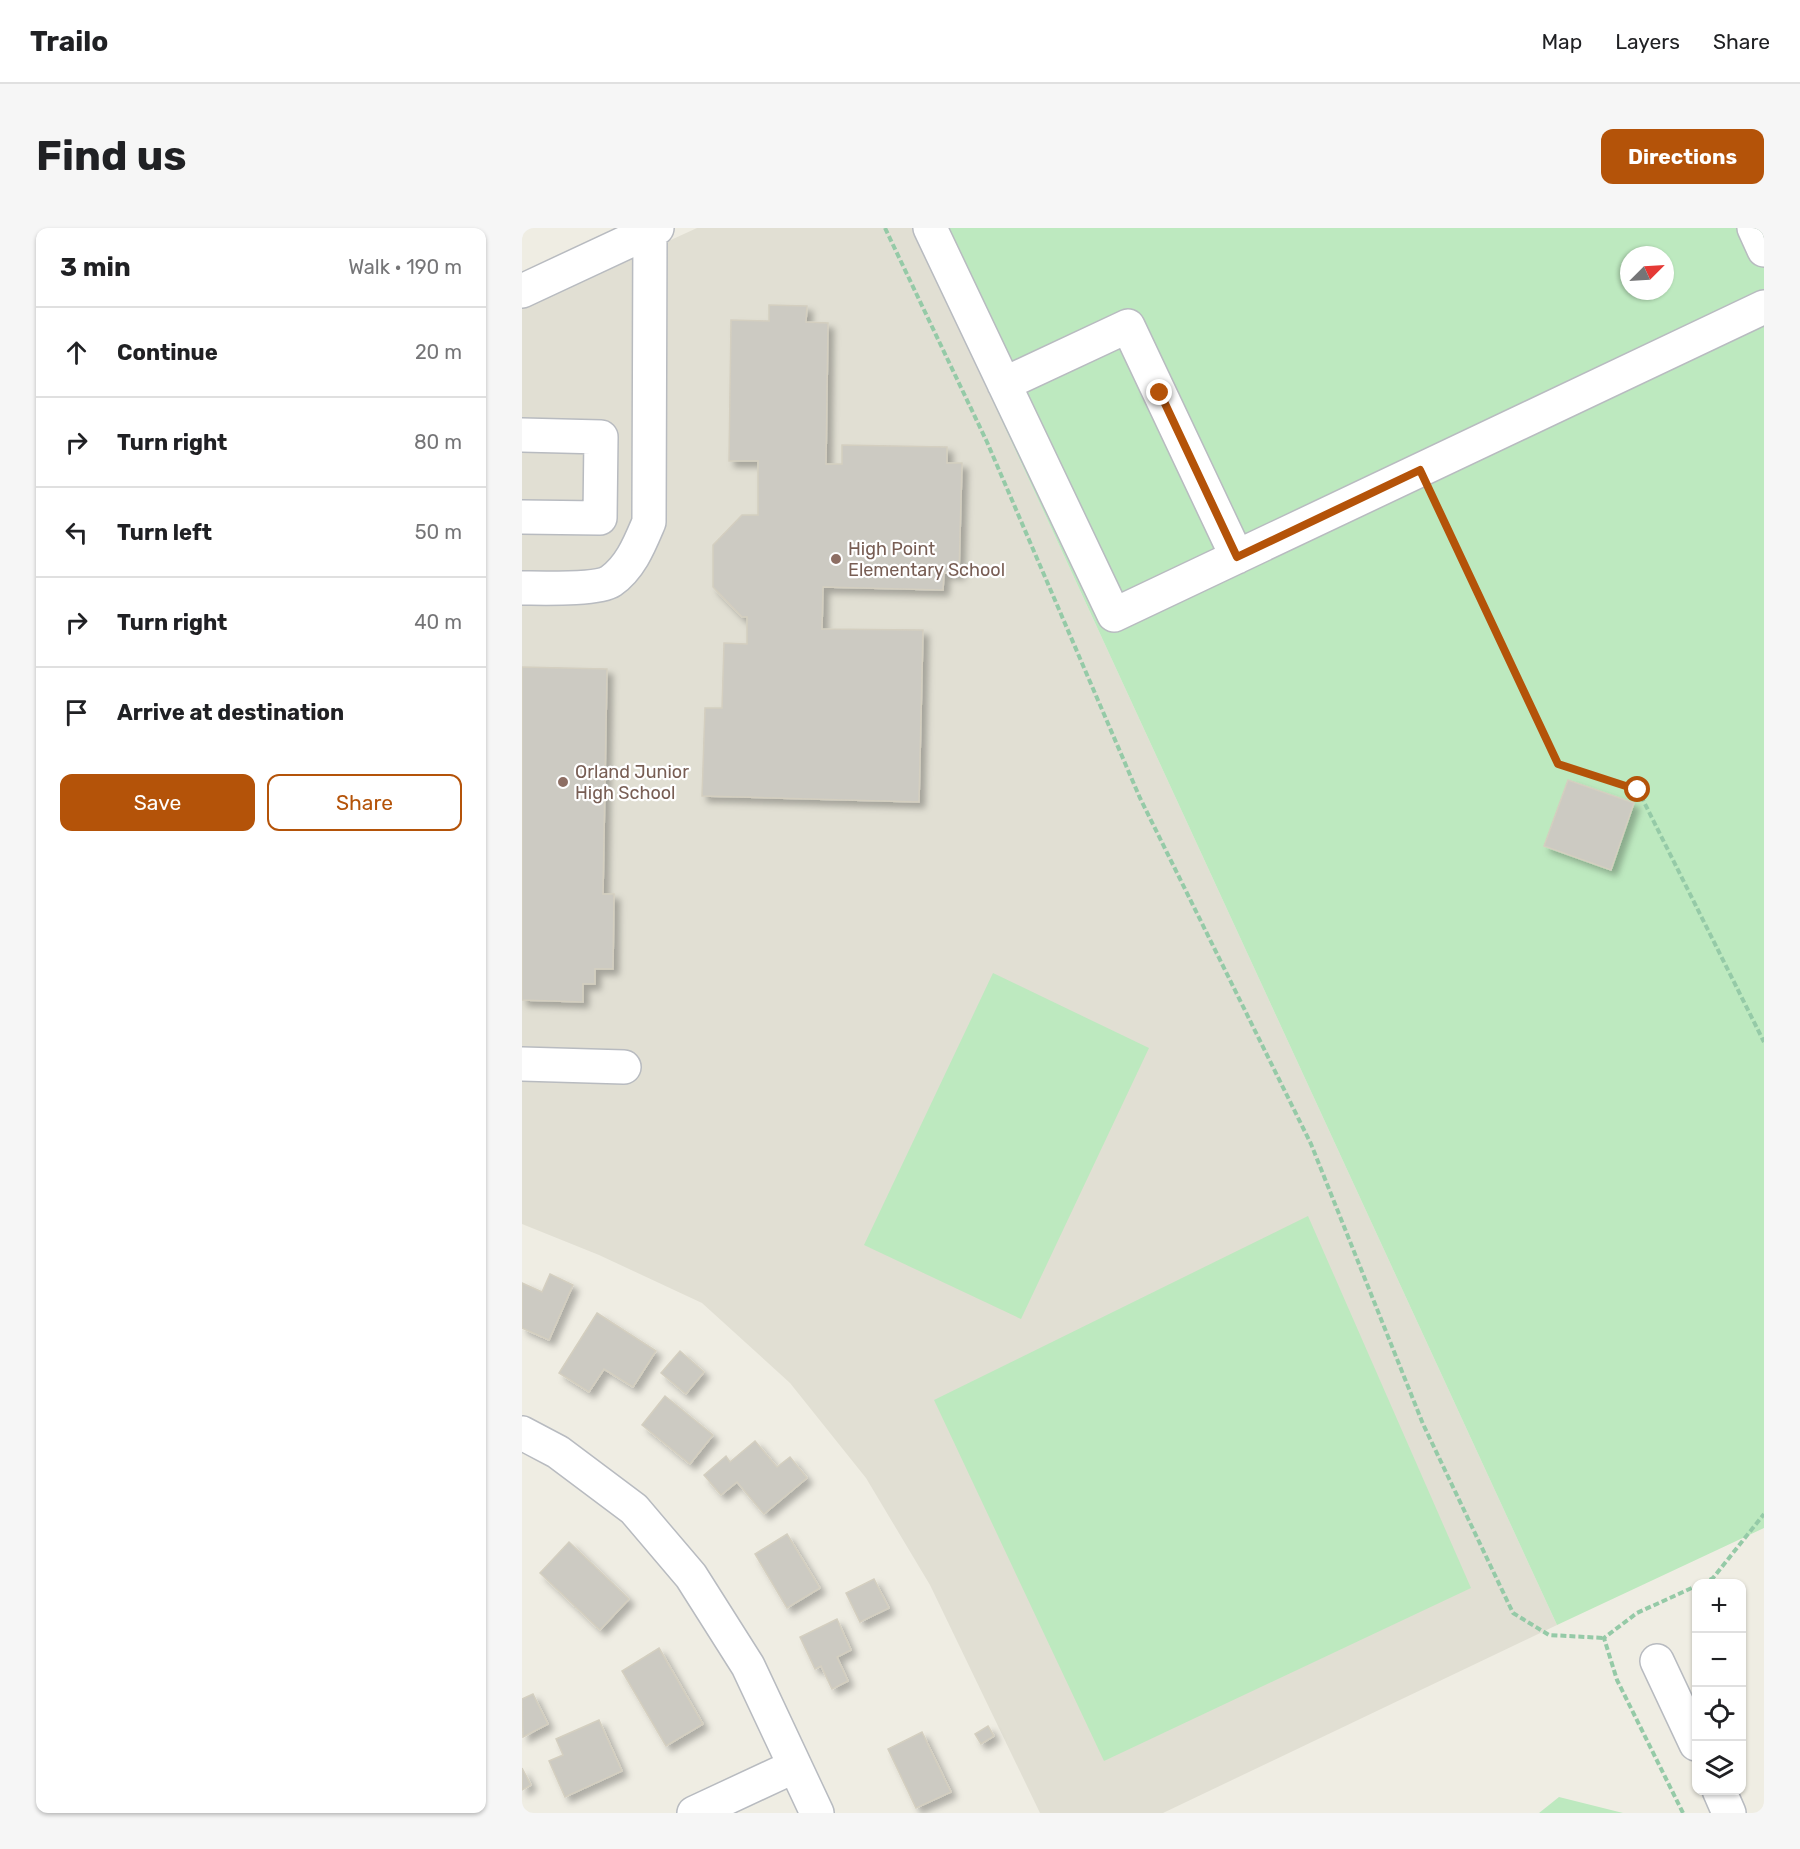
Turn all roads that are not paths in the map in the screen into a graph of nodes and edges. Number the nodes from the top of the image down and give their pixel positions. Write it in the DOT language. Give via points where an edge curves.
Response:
graph roads {
  1 [pos="930,228"];
  2 [pos="1754,228"];
  3 [pos="654,230"];
  4 [pos="1764,250"];
  5 [pos="522,291"];
  6 [pos="1764,307"];
  7 [pos="1004,384"];
  8 [pos="522,435"];
  9 [pos="522,517"];
  10 [pos="1237,557"];
  11 [pos="522,588"];
  12 [pos="522,1064"];
  13 [pos="624,1066"];
  14 [pos="522,1433"];
  15 [pos="1657,1661"];
  16 [pos="1695,1741"];
  17 [pos="795,1766"];
  18 [pos="1721,1795"];
  19 [pos="694,1813"];
  20 [pos="817,1813"];
  21 [pos="1729,1813"];
  1 -- 7 [label="street"];
  2 -- 4 [label="street"];
  3 -- 5 [label="street"];
  3 -- 11 [label="street" via="650,522 635,555 610,582"];
  6 -- 10 [label="street"];
  7 -- 10 [label="street" via="1114,615"];
  7 -- 10 [label="street" via="1128,326"];
  8 -- 9 [label="street" via="601,437 600,519"];
  12 -- 13 [label="street"];
  14 -- 17 [label="street" via="558,1452 634,1509 691,1576 748,1666"];
  15 -- 16 [label="street"];
  17 -- 19 [label="street"];
  17 -- 20 [label="street"];
  18 -- 21 [label="street"];
}
